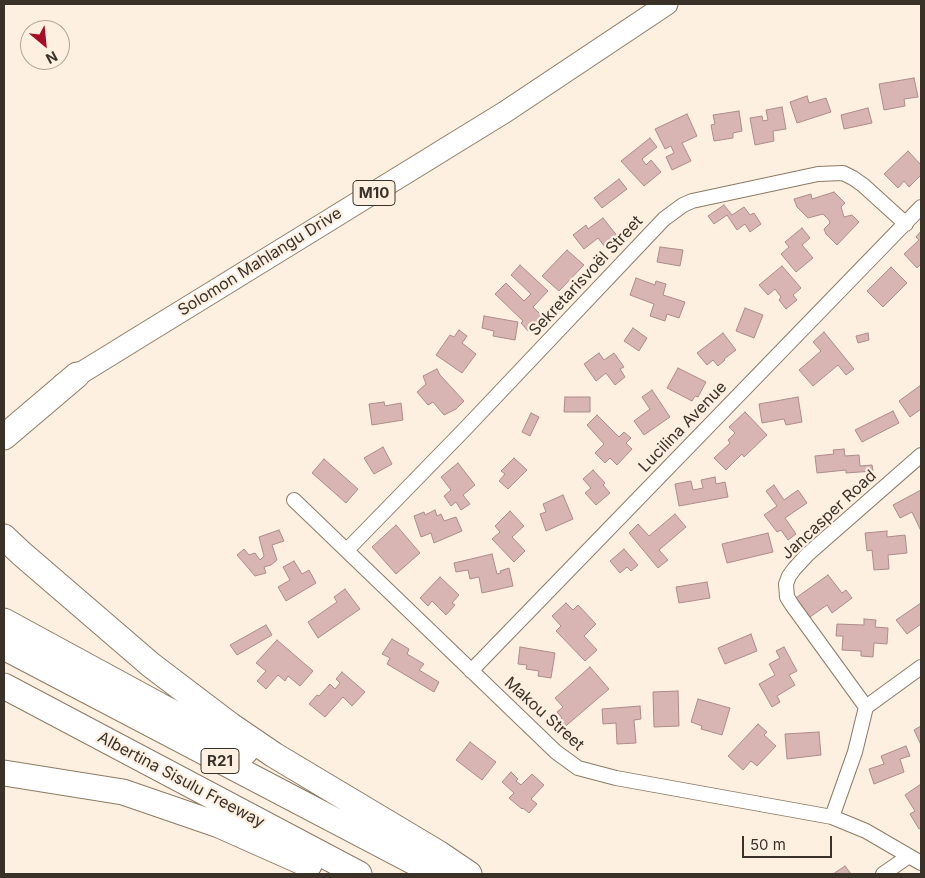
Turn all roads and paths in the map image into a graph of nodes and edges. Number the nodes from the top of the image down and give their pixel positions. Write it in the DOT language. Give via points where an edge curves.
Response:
graph roads {
  1 [pos="666,4"];
  2 [pos="921,207"];
  3 [pos="906,224"];
  4 [pos="77,375"];
  5 [pos="4,421"];
  6 [pos="4,437"];
  7 [pos="921,455"];
  8 [pos="294,500"];
  9 [pos="4,536"];
  10 [pos="347,550"];
  11 [pos="4,621"];
  12 [pos="4,647"];
  13 [pos="921,667"];
  14 [pos="471,671"];
  15 [pos="4,686"];
  16 [pos="866,707"];
  17 [pos="4,773"];
  18 [pos="832,816"];
  19 [pos="909,856"];
  20 [pos="921,863"];
  21 [pos="330,874"];
  22 [pos="359,874"];
  23 [pos="437,874"];
  24 [pos="468,874"];
  25 [pos="883,874"];
  1 -- 4 [label="main road, Solomon Mahlangu Drive / M10" via="505,112"];
  2 -- 3 [label="street, Lucilina Avenue"];
  3 -- 10 [label="street, Sekretarisvoël Street" via="863,185 842,174 818,174 683,205 664,219"];
  3 -- 14 [label="street, Lucilina Avenue"];
  4 -- 5 [label="main road, Solomon Mahlangu Drive / M10"];
  4 -- 6 [label="highway"];
  7 -- 16 [label="street, Jancasper Road" via="808,554 786,584 787,597 792,605"];
  8 -- 10 [label="street, Makou Street"];
  9 -- 24 [label="highway" via="151,665 230,725 274,755 438,852"];
  10 -- 14 [label="street, Makou Street"];
  11 -- 24 [label="highway"];
  12 -- 23 [label="highway, R21"];
  13 -- 16 [label="street"];
  14 -- 18 [label="street, Makou Street" via="556,752 588,772"];
  15 -- 22 [label="highway, Albertina Sisulu Freeway / R21"];
  16 -- 18 [label="street" via="855,752"];
  17 -- 21 [label="highway" via="123,792 219,825"];
  18 -- 19 [label="street, Makou Street"];
  19 -- 20 [label="street, Makou Street"];
  19 -- 25 [label="street"];
}
